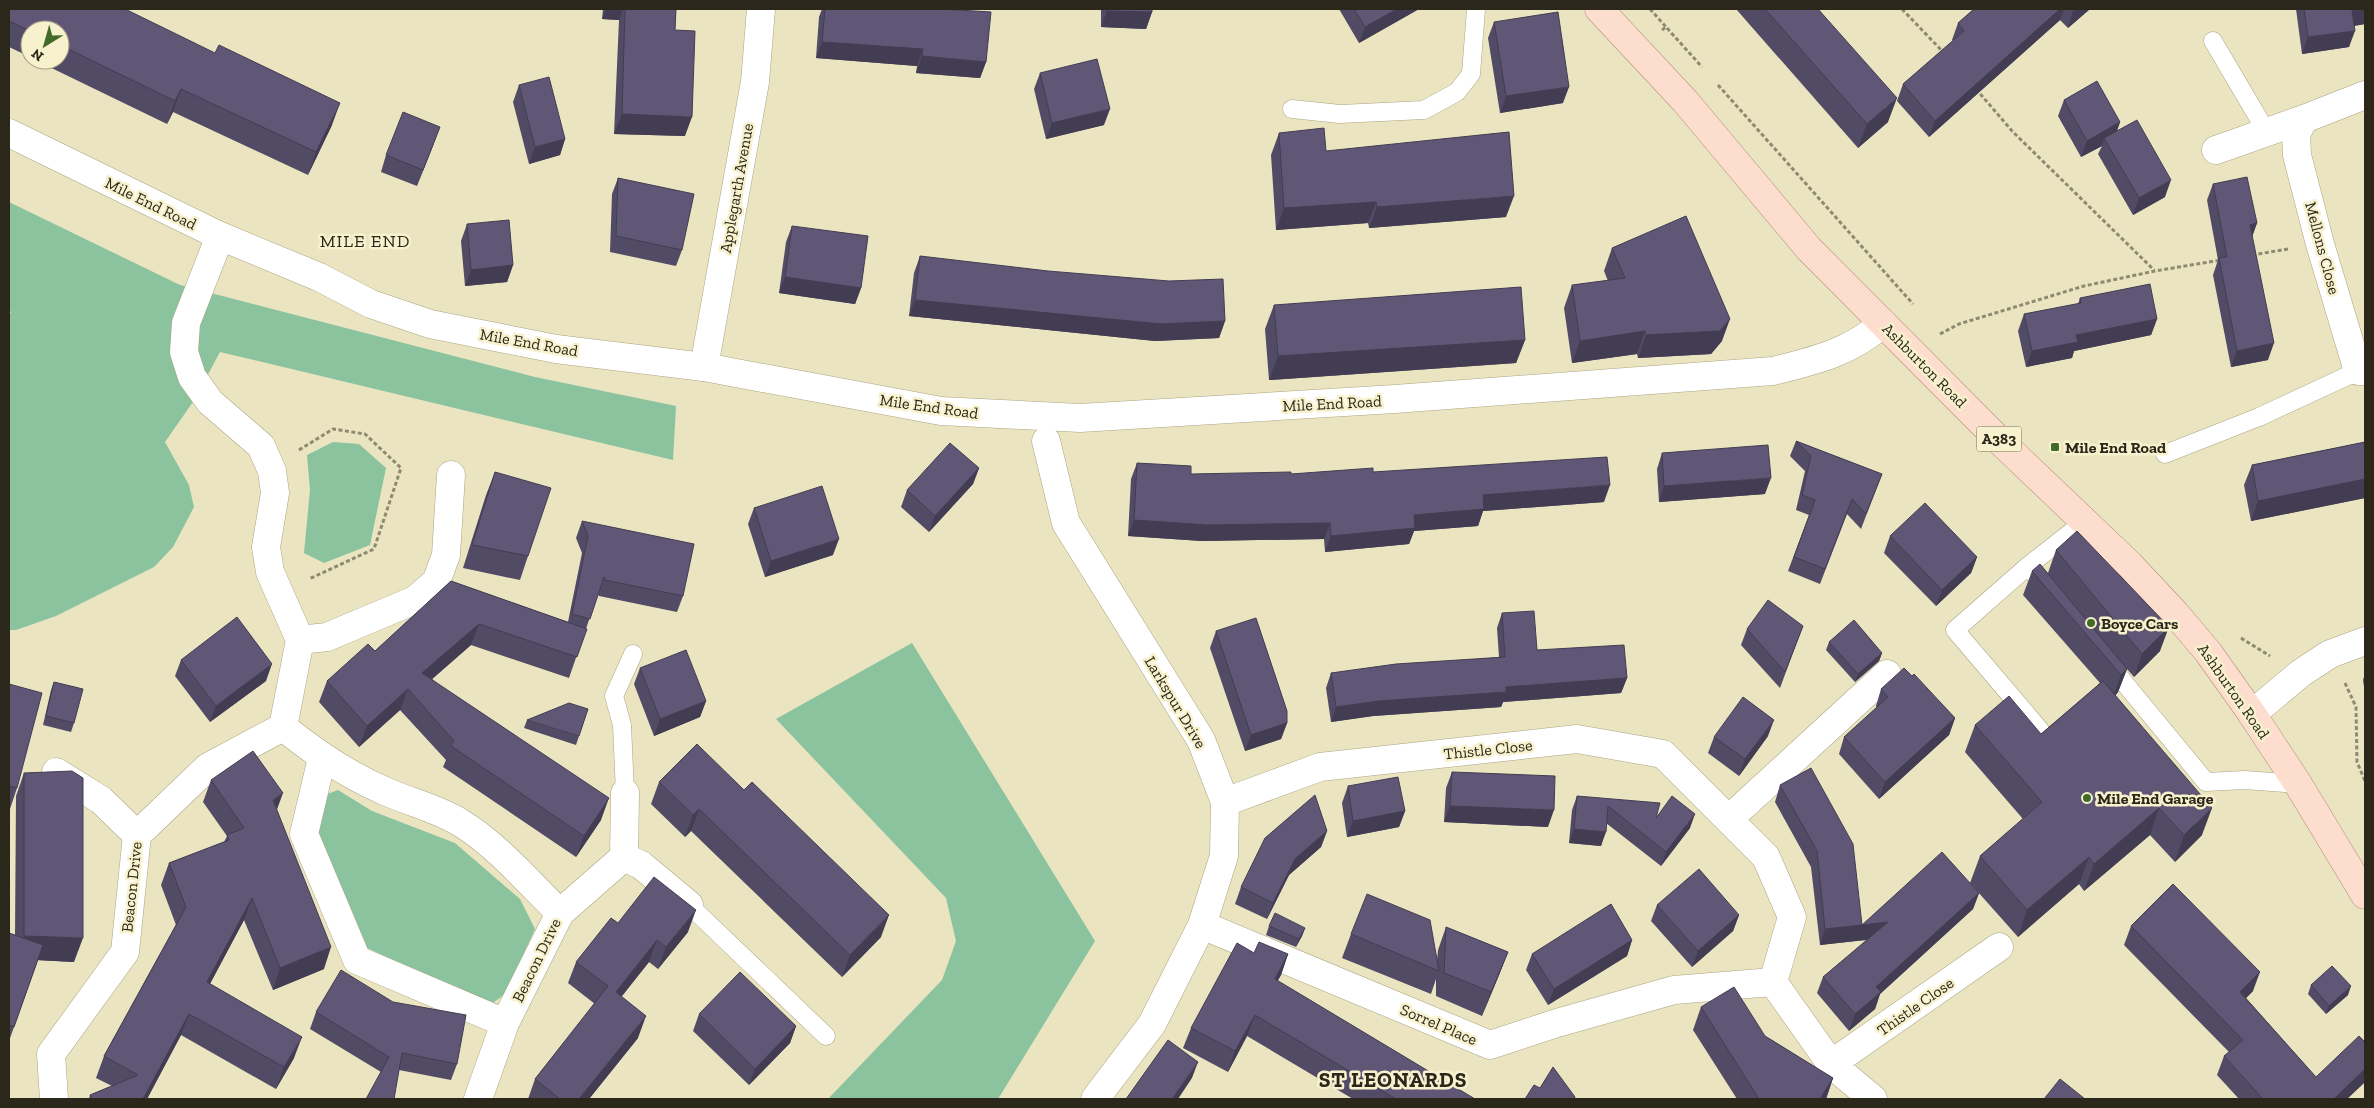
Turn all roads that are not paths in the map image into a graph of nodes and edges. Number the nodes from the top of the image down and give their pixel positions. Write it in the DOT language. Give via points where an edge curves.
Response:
graph roads {
  1 [pos="761,9"];
  2 [pos="1476,9"];
  3 [pos="1599,9"];
  4 [pos="2213,41"];
  5 [pos="2365,95"];
  6 [pos="1292,109"];
  7 [pos="2304,119"];
  8 [pos="2266,131"];
  9 [pos="9,133"];
  10 [pos="2216,150"];
  11 [pos="220,236"];
  12 [pos="1882,323"];
  13 [pos="704,367"];
  14 [pos="2361,371"];
  15 [pos="1046,441"];
  16 [pos="2165,454"];
  17 [pos="451,475"];
  18 [pos="2084,522"];
  19 [pos="2028,566"];
  20 [pos="2060,605"];
  21 [pos="300,640"];
  22 [pos="2365,641"];
  23 [pos="2098,651"];
  24 [pos="633,654"];
  25 [pos="1886,674"];
  26 [pos="2252,714"];
  27 [pos="283,727"];
  28 [pos="2040,730"];
  29 [pos="322,758"];
  30 [pos="56,772"];
  31 [pos="2298,784"];
  32 [pos="625,793"];
  33 [pos="1225,802"];
  34 [pos="1730,818"];
  35 [pos="137,834"];
  36 [pos="624,857"];
  37 [pos="2365,895"];
  38 [pos="689,905"];
  39 [pos="560,913"];
  40 [pos="1202,926"];
  41 [pos="1999,947"];
  42 [pos="1773,982"];
  43 [pos="505,1023"];
  44 [pos="826,1036"];
  45 [pos="1831,1064"];
  46 [pos="54,1099"];
  47 [pos="478,1099"];
  48 [pos="1094,1099"];
  49 [pos="1873,1099"];
  1 -- 13 [label="street, Applegarth Avenue" via="755,82"];
  2 -- 6 [label="lane" via="1471,74 1458,92 1424,110 1340,114"];
  3 -- 12 [label="main road, Ashburton Road / A383" via="1685,101 1809,249"];
  4 -- 8 [label="lane"];
  5 -- 7 [label="street"];
  7 -- 8 [label="street"];
  7 -- 14 [label="street, Mellons Close" via="2296,134 2298,155 2320,244"];
  8 -- 10 [label="street"];
  9 -- 11 [label="street, Mile End Road"];
  11 -- 13 [label="street, Mile End Road" via="371,304 430,324 556,349"];
  11 -- 21 [label="street" via="186,323 184,352 192,377 210,402 261,446 272,471 275,493 266,547 270,572"];
  12 -- 13 [label="street, Mile End Road" via="1868,337 1822,359 1773,371 1080,418 941,411"];
  12 -- 18 [label="main road, Ashburton Road / A383"];
  14 -- 16 [label="lane" via="2259,417"];
  15 -- 33 [label="street, Larkspur Drive" via="1066,523 1201,740"];
  17 -- 21 [label="street" via="446,554 436,582 415,600 327,637"];
  18 -- 19 [label="lane"];
  18 -- 26 [label="main road, Ashburton Road / A383" via="2175,613 2208,652"];
  19 -- 20 [label="lane"];
  19 -- 28 [label="lane" via="1955,630"];
  21 -- 27 [label="street"];
  22 -- 26 [label="street" via="2330,654 2301,673"];
  23 -- 31 [label="lane" via="2206,782 2246,780"];
  24 -- 32 [label="lane" via="614,696 622,725"];
  25 -- 34 [label="street"];
  26 -- 31 [label="main road, Ashburton Road / A383"];
  27 -- 29 [label="street, Beacon Drive"];
  27 -- 35 [label="street, Beacon Drive" via="208,767"];
  29 -- 39 [label="street, Beacon Drive" via="387,792 426,805 461,823 497,851"];
  29 -- 43 [label="street" via="304,834 358,960"];
  30 -- 35 [label="street" via="102,800"];
  31 -- 37 [label="main road, Ashburton Road / A383"];
  32 -- 36 [label="street"];
  33 -- 34 [label="street, Thistle Close" via="1320,767 1577,739 1663,754"];
  33 -- 40 [label="street, Larkspur Drive" via="1224,856"];
  34 -- 42 [label="street, Thistle Close" via="1766,857 1792,917"];
  35 -- 46 [label="street, Beacon Drive" via="124,952 51,1054"];
  36 -- 38 [label="street" via="641,865"];
  36 -- 39 [label="street"];
  38 -- 44 [label="lane"];
  39 -- 43 [label="street, Beacon Drive"];
  40 -- 42 [label="street, Sorrel Place" via="1490,1045 1674,990"];
  40 -- 48 [label="street, Larkspur Drive" via="1152,1024"];
  41 -- 45 [label="street, Thistle Close"];
  42 -- 45 [label="street"];
  43 -- 47 [label="street, Beacon Drive"];
  45 -- 49 [label="street"];
}
